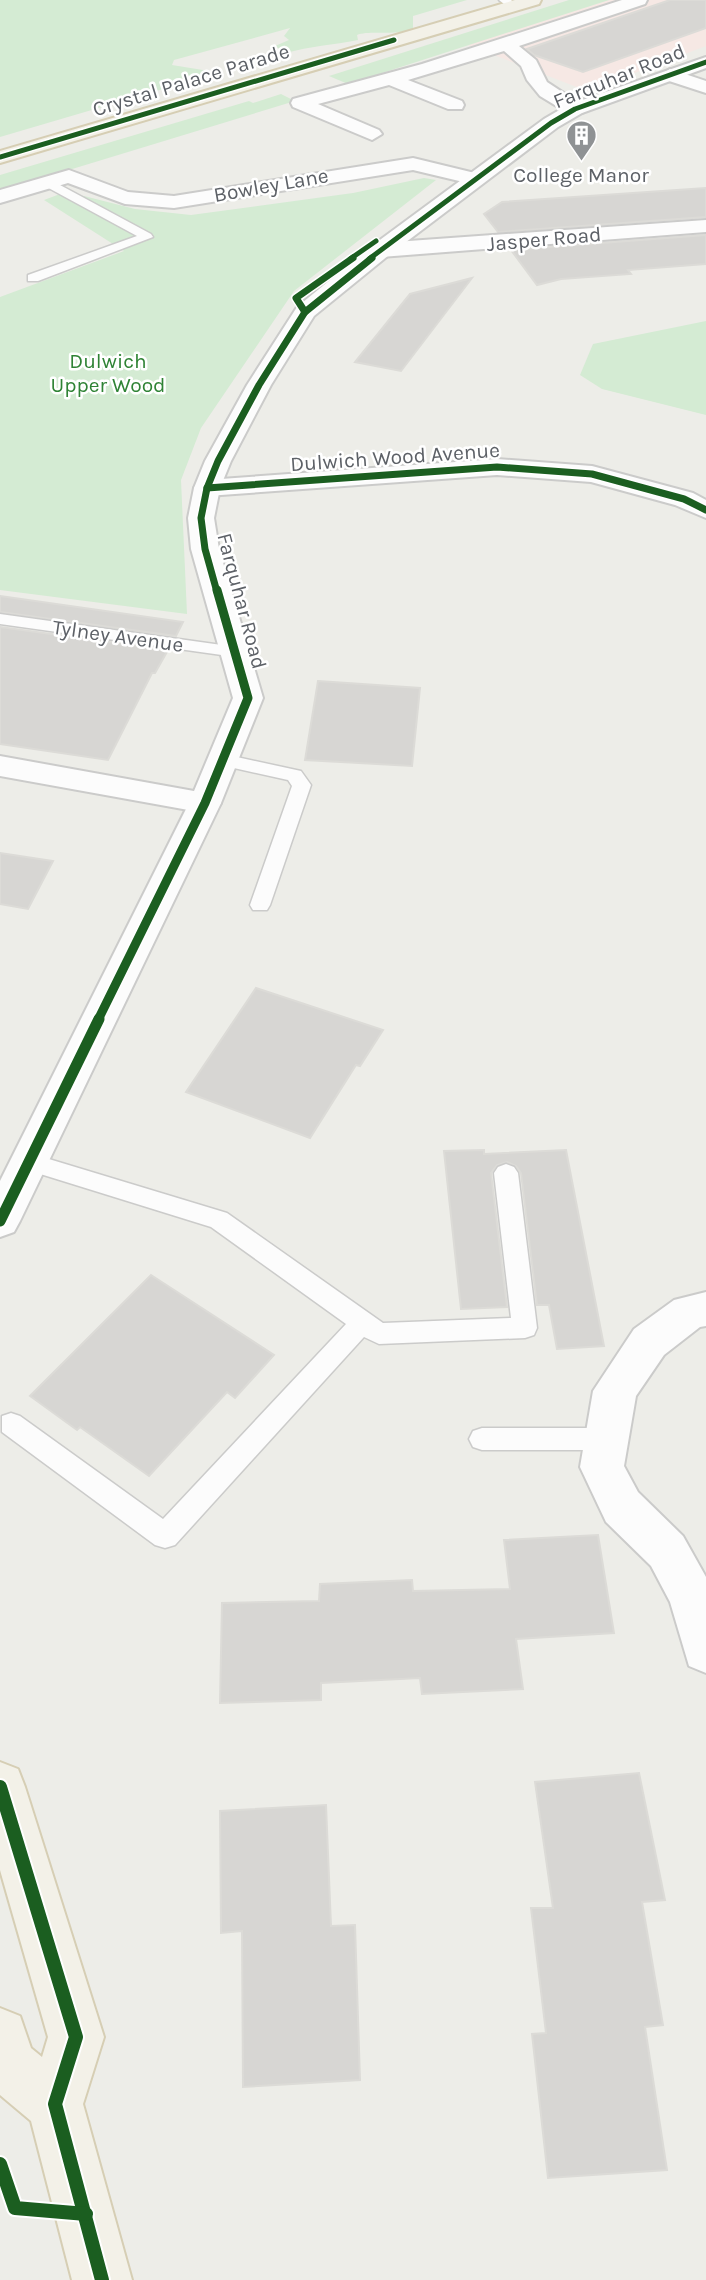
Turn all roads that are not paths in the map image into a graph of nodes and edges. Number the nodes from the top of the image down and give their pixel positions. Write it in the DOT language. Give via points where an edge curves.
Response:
graph roads {
  1 [pos="533,0"];
  2 [pos="639,0"];
  3 [pos="509,3"];
  4 [pos="508,45"];
  5 [pos="450,62"];
  6 [pos="706,62"];
  7 [pos="486,69"];
  8 [pos="509,72"];
  9 [pos="532,75"];
  10 [pos="670,75"];
  11 [pos="393,80"];
  12 [pos="706,87"];
  13 [pos="455,105"];
  14 [pos="575,109"];
  15 [pos="372,134"];
  16 [pos="0,158"];
  17 [pos="228,178"];
  18 [pos="476,179"];
  19 [pos="287,182"];
  20 [pos="47,183"];
  21 [pos="0,197"];
  22 [pos="706,226"];
  23 [pos="382,250"];
  24 [pos="33,278"];
  25 [pos="207,488"];
  26 [pos="706,510"];
  27 [pos="0,619"];
  28 [pos="236,652"];
  29 [pos="223,760"];
  30 [pos="0,766"];
  31 [pos="205,803"];
  32 [pos="260,905"];
  33 [pos="29,1162"];
  34 [pos="506,1173"];
  35 [pos="0,1221"];
  36 [pos="706,1309"];
  37 [pos="363,1322"];
  38 [pos="11,1424"];
  39 [pos="482,1439"];
  40 [pos="607,1439"];
  41 [pos="706,1650"];
  42 [pos="0,1787"];
  43 [pos="0,2036"];
  44 [pos="55,2104"];
  45 [pos="102,2280"];
  1 -- 3 [label="main road, Crystal Palace Parade"];
  2 -- 4 [label="street"];
  3 -- 16 [label="main road, Crystal Palace Parade"];
  4 -- 5 [label="street"];
  4 -- 9 [label="street" via="530,64"];
  5 -- 7 [label="street"];
  5 -- 11 [label="street"];
  6 -- 10 [label="street, Farquhar Road"];
  8 -- 9 [label="street"];
  9 -- 14 [label="street" via="547,94"];
  10 -- 12 [label="street"];
  10 -- 14 [label="street, Farquhar Road"];
  11 -- 13 [label="street"];
  11 -- 15 [label="street" via="300,103"];
  14 -- 18 [label="street, Farquhar Road"];
  17 -- 19 [label="street" via="256,168"];
  18 -- 19 [label="street, Bowley Lane" via="412,164"];
  18 -- 23 [label="street, Farquhar Road"];
  19 -- 20 [label="street, Bowley Lane" via="174,202 125,198 69,176"];
  20 -- 21 [label="street"];
  20 -- 24 [label="lane" via="147,237"];
  22 -- 23 [label="street, Jasper Road"];
  23 -- 25 [label="street, Farquhar Road" via="305,312 259,385"];
  25 -- 26 [label="street, Dulwich Wood Avenue" via="497,467 592,474 684,499"];
  25 -- 28 [label="street, Farquhar Road" via="201,518 205,549"];
  27 -- 28 [label="lane, Tylney Avenue"];
  28 -- 29 [label="street, Farquhar Road" via="248,698"];
  29 -- 31 [label="street, Farquhar Road"];
  29 -- 32 [label="lane" via="294,775 302,785"];
  30 -- 31 [label="street"];
  31 -- 33 [label="street, Farquhar Road"];
  33 -- 35 [label="street, Farquhar Road"];
  33 -- 37 [label="lane" via="219,1220"];
  34 -- 37 [label="lane" via="525,1328 379,1334"];
  36 -- 40 [label="street" via="689,1312 649,1342 615,1391"];
  37 -- 38 [label="lane" via="165,1536"];
  39 -- 40 [label="lane"];
  40 -- 41 [label="street" via="602,1467 622,1507 667,1551 692,1597"];
  42 -- 44 [label="main road" via="76,2037"];
  43 -- 44 [label="main road" via="8,2065"];
  44 -- 45 [label="main road"];
}
